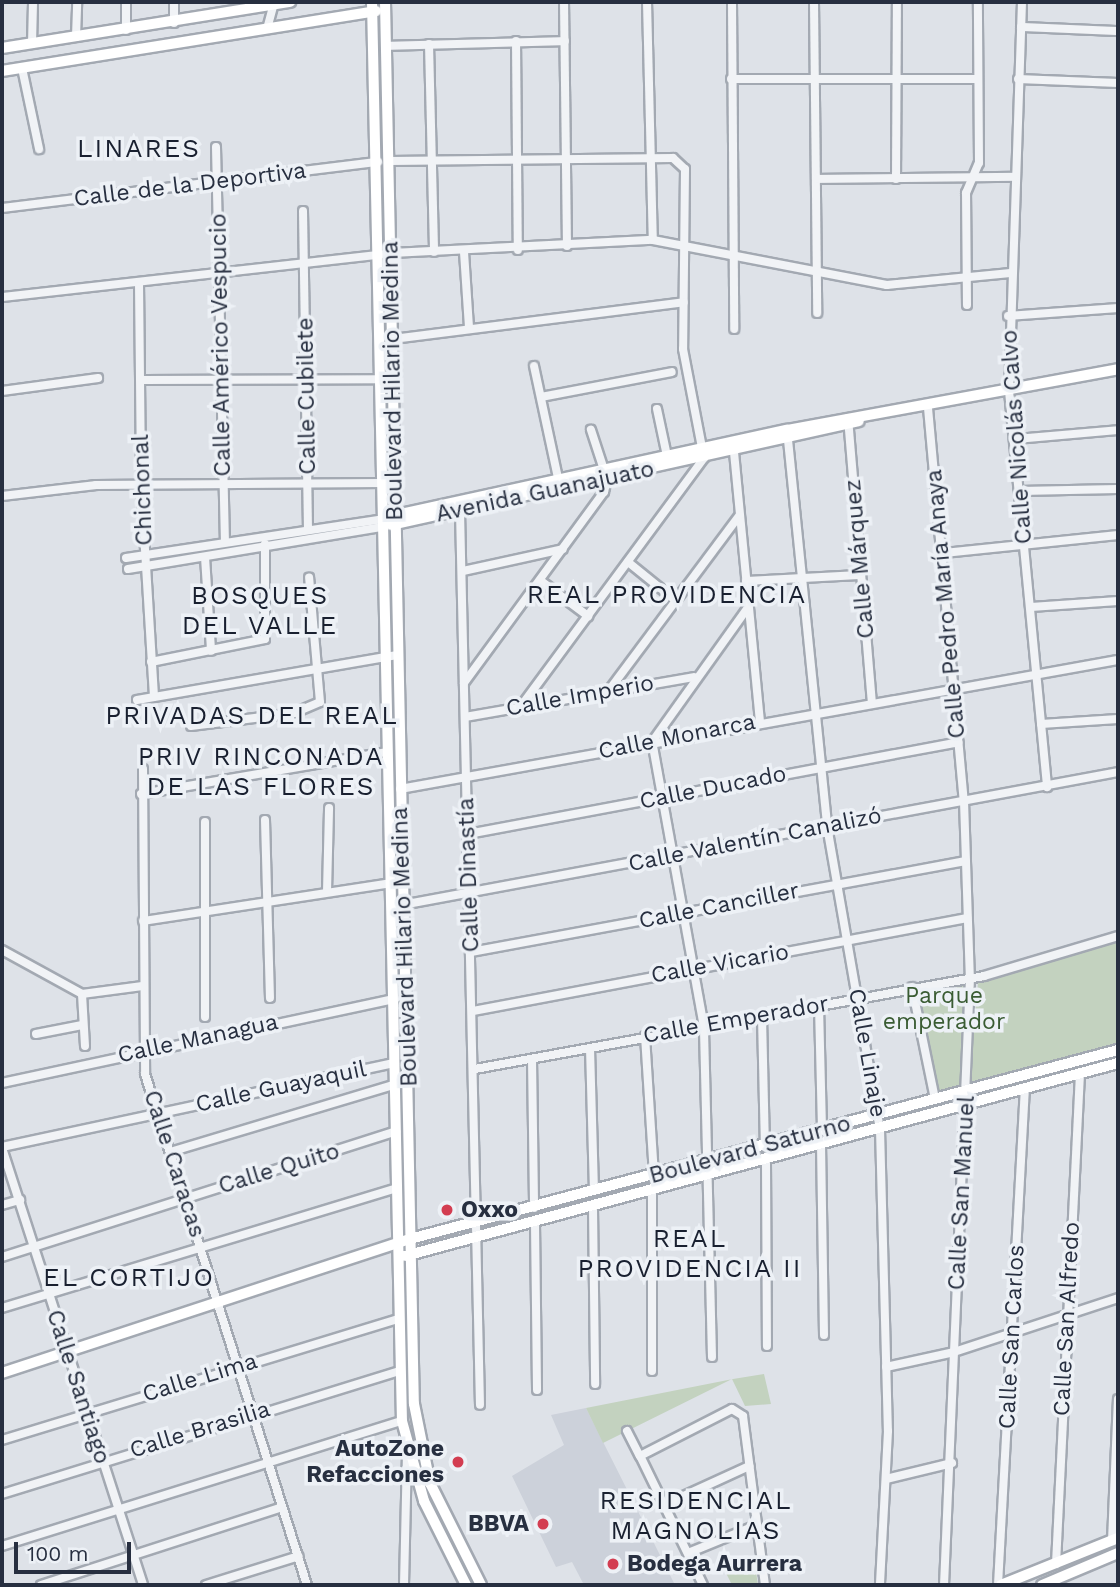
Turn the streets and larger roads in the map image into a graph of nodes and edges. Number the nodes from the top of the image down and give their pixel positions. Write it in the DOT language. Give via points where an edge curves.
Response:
graph roads {
  1 [pos="33,2"];
  2 [pos="77,2"];
  3 [pos="126,2"];
  4 [pos="174,2"];
  5 [pos="290,2"];
  6 [pos="564,2"];
  7 [pos="647,2"];
  8 [pos="732,2"];
  9 [pos="814,2"];
  10 [pos="897,2"];
  11 [pos="978,2"];
  12 [pos="1022,2"];
  13 [pos="274,3"];
  14 [pos="228,6"];
  15 [pos="385,6"];
  16 [pos="372,7"];
  17 [pos="174,23"];
  18 [pos="1021,27"];
  19 [pos="267,29"];
  20 [pos="126,30"];
  21 [pos="1118,31"];
  22 [pos="76,37"];
  23 [pos="565,40"];
  24 [pos="516,41"];
  25 [pos="44,42"];
  26 [pos="32,44"];
  27 [pos="429,44"];
  28 [pos="386,46"];
  29 [pos="2,48"];
  30 [pos="43,64"];
  31 [pos="22,68"];
  32 [pos="2,71"];
  33 [pos="731,79"];
  34 [pos="813,79"];
  35 [pos="896,79"];
  36 [pos="978,79"];
  37 [pos="1018,79"];
  38 [pos="1118,83"];
  39 [pos="216,147"];
  40 [pos="39,149"];
  41 [pos="566,156"];
  42 [pos="517,157"];
  43 [pos="650,158"];
  44 [pos="433,159"];
  45 [pos="384,161"];
  46 [pos="1015,177"];
  47 [pos="971,178"];
  48 [pos="816,179"];
  49 [pos="896,179"];
  50 [pos="218,181"];
  51 [pos="2,208"];
  52 [pos="303,211"];
  53 [pos="653,240"];
  54 [pos="686,244"];
  55 [pos="567,246"];
  56 [pos="518,250"];
  57 [pos="434,252"];
  58 [pos="464,252"];
  59 [pos="387,253"];
  60 [pos="733,255"];
  61 [pos="304,263"];
  62 [pos="816,271"];
  63 [pos="1010,273"];
  64 [pos="221,274"];
  65 [pos="965,279"];
  66 [pos="139,283"];
  67 [pos="2,297"];
  68 [pos="684,302"];
  69 [pos="967,305"];
  70 [pos="1118,308"];
  71 [pos="817,313"];
  72 [pos="1008,316"];
  73 [pos="469,328"];
  74 [pos="734,329"];
  75 [pos="393,339"];
  76 [pos="534,366"];
  77 [pos="1118,369"];
  78 [pos="672,372"];
  79 [pos="98,378"];
  80 [pos="384,379"];
  81 [pos="142,380"];
  82 [pos="305,380"];
  83 [pos="224,381"];
  84 [pos="2,391"];
  85 [pos="1010,391"];
  86 [pos="541,397"];
  87 [pos="928,408"];
  88 [pos="657,409"];
  89 [pos="852,422"];
  90 [pos="591,430"];
  91 [pos="1118,430"];
  92 [pos="1016,439"];
  93 [pos="788,440"];
  94 [pos="734,452"];
  95 [pos="704,453"];
  96 [pos="667,456"];
  97 [pos="605,474"];
  98 [pos="383,483"];
  99 [pos="559,483"];
  100 [pos="141,484"];
  101 [pos="223,484"];
  102 [pos="309,485"];
  103 [pos="1118,489"];
  104 [pos="1020,491"];
  105 [pos="2,496"];
  106 [pos="460,511"];
  107 [pos="740,516"];
  108 [pos="396,520"];
  109 [pos="383,523"];
  110 [pos="308,530"];
  111 [pos="1118,535"];
  112 [pos="264,537"];
  113 [pos="1026,541"];
  114 [pos="225,542"];
  115 [pos="265,547"];
  116 [pos="563,549"];
  117 [pos="944,553"];
  118 [pos="145,556"];
  119 [pos="205,557"];
  120 [pos="126,558"];
  121 [pos="628,562"];
  122 [pos="146,567"];
  123 [pos="128,569"];
  124 [pos="463,571"];
  125 [pos="389,572"];
  126 [pos="860,575"];
  127 [pos="309,577"];
  128 [pos="802,578"];
  129 [pos="541,581"];
  130 [pos="746,581"];
  131 [pos="675,600"];
  132 [pos="1118,601"];
  133 [pos="1031,607"];
  134 [pos="747,609"];
  135 [pos="588,616"];
  136 [pos="211,651"];
  137 [pos="397,655"];
  138 [pos="384,656"];
  139 [pos="1118,660"];
  140 [pos="151,662"];
  141 [pos="315,668"];
  142 [pos="1037,672"];
  143 [pos="695,677"];
  144 [pos="464,683"];
  145 [pos="955,686"];
  146 [pos="610,690"];
  147 [pos="154,697"];
  148 [pos="137,700"];
  149 [pos="872,701"];
  150 [pos="521,706"];
  151 [pos="812,712"];
  152 [pos="466,717"];
  153 [pos="1118,719"];
  154 [pos="760,721"];
  155 [pos="1041,724"];
  156 [pos="191,726"];
  157 [pos="652,741"];
  158 [pos="958,742"];
  159 [pos="387,752"];
  160 [pos="820,768"];
  161 [pos="143,769"];
  162 [pos="1118,772"];
  163 [pos="465,776"];
  164 [pos="1047,787"];
  165 [pos="400,789"];
  166 [pos="141,794"];
  167 [pos="662,798"];
  168 [pos="964,801"];
  169 [pos="329,808"];
  170 [pos="265,820"];
  171 [pos="205,822"];
  172 [pos="827,826"];
  173 [pos="468,834"];
  174 [pos="673,855"];
  175 [pos="966,861"];
  176 [pos="391,883"];
  177 [pos="837,884"];
  178 [pos="327,892"];
  179 [pos="467,893"];
  180 [pos="264,902"];
  181 [pos="407,906"];
  182 [pos="391,907"];
  183 [pos="201,911"];
  184 [pos="683,912"];
  185 [pos="967,918"];
  186 [pos="143,921"];
  187 [pos="1118,936"];
  188 [pos="848,942"];
  189 [pos="2,950"];
  190 [pos="471,952"];
  191 [pos="695,968"];
  192 [pos="970,978"];
  193 [pos="142,986"];
  194 [pos="912,987"];
  195 [pos="82,994"];
  196 [pos="858,997"];
  197 [pos="270,998"];
  198 [pos="395,999"];
  199 [pos="819,1006"];
  200 [pos="473,1011"];
  201 [pos="205,1017"];
  202 [pos="762,1017"];
  203 [pos="82,1025"];
  204 [pos="704,1027"];
  205 [pos="36,1034"];
  206 [pos="645,1036"];
  207 [pos="85,1046"];
  208 [pos="590,1048"];
  209 [pos="1118,1050"];
  210 [pos="141,1051"];
  211 [pos="532,1059"];
  212 [pos="395,1063"];
  213 [pos="1118,1063"];
  214 [pos="475,1069"];
  215 [pos="1080,1074"];
  216 [pos="2,1083"];
  217 [pos="396,1084"];
  218 [pos="1025,1088"];
  219 [pos="968,1089"];
  220 [pos="936,1099"];
  221 [pos="967,1105"];
  222 [pos="156,1114"];
  223 [pos="879,1115"];
  224 [pos="880,1129"];
  225 [pos="396,1131"];
  226 [pos="822,1131"];
  227 [pos="821,1144"];
  228 [pos="2,1147"];
  229 [pos="765,1147"];
  230 [pos="170,1152"];
  231 [pos="708,1163"];
  232 [pos="765,1163"];
  233 [pos="654,1176"];
  234 [pos="708,1178"];
  235 [pos="396,1188"];
  236 [pos="594,1191"];
  237 [pos="652,1193"];
  238 [pos="185,1198"];
  239 [pos="20,1199"];
  240 [pos="2,1205"];
  241 [pos="534,1208"];
  242 [pos="593,1208"];
  243 [pos="477,1222"];
  244 [pos="535,1224"];
  245 [pos="477,1238"];
  246 [pos="410,1240"];
  247 [pos="397,1244"];
  248 [pos="200,1246"];
  249 [pos="35,1247"];
  250 [pos="383,1253"];
  251 [pos="410,1256"];
  252 [pos="2,1257"];
  253 [pos="398,1257"];
  254 [pos="48,1293"];
  255 [pos="1118,1298"];
  256 [pos="219,1305"];
  257 [pos="2,1308"];
  258 [pos="1067,1316"];
  259 [pos="398,1319"];
  260 [pos="1012,1334"];
  261 [pos="824,1335"];
  262 [pos="767,1346"];
  263 [pos="954,1352"];
  264 [pos="68,1353"];
  265 [pos="712,1357"];
  266 [pos="237,1366"];
  267 [pos="886,1367"];
  268 [pos="400,1371"];
  269 [pos="653,1371"];
  270 [pos="2,1373"];
  271 [pos="595,1384"];
  272 [pos="537,1390"];
  273 [pos="1118,1399"];
  274 [pos="480,1405"];
  275 [pos="253,1413"];
  276 [pos="87,1415"];
  277 [pos="402,1421"];
  278 [pos="628,1431"];
  279 [pos="2,1440"];
  280 [pos="407,1452"];
  281 [pos="640,1456"];
  282 [pos="102,1460"];
  283 [pos="267,1461"];
  284 [pos="952,1463"];
  285 [pos="749,1466"];
  286 [pos="886,1479"];
  287 [pos="2,1494"];
  288 [pos="664,1505"];
  289 [pos="282,1507"];
  290 [pos="117,1509"];
  291 [pos="757,1525"];
  292 [pos="1115,1539"];
  293 [pos="2,1546"];
  294 [pos="688,1553"];
  295 [pos="1118,1553"];
  296 [pos="134,1556"];
  297 [pos="299,1556"];
  298 [pos="1056,1564"];
  299 [pos="41,1585"];
  300 [pos="143,1585"];
  301 [pos="206,1585"];
  302 [pos="307,1585"];
  303 [pos="404,1585"];
  304 [pos="466,1585"];
  305 [pos="481,1585"];
  306 [pos="703,1585"];
  307 [pos="765,1585"];
  308 [pos="880,1585"];
  309 [pos="944,1585"];
  310 [pos="1000,1585"];
  311 [pos="1042,1585"];
  1 -- 26 [label="street"];
  2 -- 22 [label="street"];
  3 -- 20 [label="street"];
  4 -- 17 [label="street"];
  5 -- 13 [label="street"];
  6 -- 23 [label="street"];
  7 -- 43 [label="street"];
  8 -- 33 [label="street"];
  9 -- 34 [label="street"];
  10 -- 35 [label="street"];
  11 -- 36 [label="street"];
  12 -- 18 [label="street, Calle Nicolás Calvo"];
  13 -- 14 [label="street"];
  13 -- 19 [label="street"];
  14 -- 17 [label="street"];
  15 -- 16 [label="street"];
  15 -- 28 [label="street, Boulevard Hilario Medina"];
  16 -- 19 [label="street"];
  16 -- 45 [label="street, Boulevard Hilario Medina"];
  17 -- 20 [label="street"];
  18 -- 21 [label="street"];
  18 -- 37 [label="street, Calle Nicolás Calvo"];
  19 -- 30 [label="street"];
  20 -- 22 [label="street"];
  22 -- 25 [label="street"];
  23 -- 24 [label="street"];
  23 -- 41 [label="street"];
  24 -- 27 [label="street"];
  24 -- 42 [label="street"];
  25 -- 26 [label="street"];
  25 -- 30 [label="street"];
  26 -- 29 [label="street"];
  27 -- 28 [label="street"];
  27 -- 44 [label="street"];
  28 -- 45 [label="street, Boulevard Hilario Medina"];
  30 -- 31 [label="street"];
  31 -- 32 [label="street"];
  31 -- 40 [label="street"];
  33 -- 34 [label="street"];
  33 -- 60 [label="street"];
  34 -- 35 [label="street"];
  34 -- 48 [label="street"];
  35 -- 36 [label="street"];
  35 -- 49 [label="street"];
  36 -- 47 [label="street" via="979,163"];
  37 -- 38 [label="street"];
  37 -- 46 [label="street, Calle Nicolás Calvo"];
  39 -- 50 [label="street, Calle Américo Vespucio"];
  41 -- 42 [label="street, Calle de la Deportiva"];
  41 -- 43 [label="street, Calle de la Deportiva"];
  41 -- 55 [label="street"];
  42 -- 44 [label="street, Calle de la Deportiva"];
  42 -- 56 [label="street"];
  43 -- 53 [label="street"];
  43 -- 54 [label="street, Calle de la Deportiva" via="673,158 685,169"];
  44 -- 45 [label="street, Calle de la Deportiva"];
  44 -- 57 [label="street"];
  45 -- 50 [label="street, Calle de la Deportiva"];
  45 -- 59 [label="street, Boulevard Hilario Medina"];
  46 -- 47 [label="street"];
  46 -- 63 [label="street, Calle Nicolás Calvo"];
  47 -- 49 [label="street"];
  47 -- 65 [label="street"];
  48 -- 49 [label="street"];
  48 -- 62 [label="street"];
  50 -- 51 [label="street, Calle de la Deportiva"];
  50 -- 64 [label="street, Calle Américo Vespucio"];
  52 -- 61 [label="street, Calle Cubilete"];
  53 -- 54 [label="street"];
  53 -- 55 [label="street"];
  54 -- 60 [label="street"];
  54 -- 68 [label="street"];
  55 -- 56 [label="street"];
  56 -- 58 [label="street"];
  57 -- 58 [label="street"];
  57 -- 59 [label="street"];
  58 -- 73 [label="street"];
  59 -- 61 [label="street"];
  59 -- 75 [label="street, Boulevard Hilario Medina"];
  59 -- 80 [label="street, Boulevard Hilario Medina"];
  60 -- 62 [label="street"];
  60 -- 74 [label="street"];
  61 -- 64 [label="street"];
  61 -- 82 [label="street, Calle Cubilete"];
  62 -- 65 [label="street" via="887,285"];
  62 -- 71 [label="street"];
  63 -- 65 [label="street"];
  63 -- 72 [label="street, Calle Nicolás Calvo"];
  64 -- 66 [label="street"];
  64 -- 83 [label="street, Calle Américo Vespucio"];
  65 -- 69 [label="street"];
  66 -- 67 [label="street"];
  66 -- 81 [label="street, Chichonal"];
  68 -- 73 [label="street"];
  68 -- 95 [label="street" via="685,370"];
  70 -- 72 [label="street"];
  72 -- 85 [label="street, Calle Nicolás Calvo"];
  73 -- 75 [label="street"];
  75 -- 108 [label="street, Boulevard Hilario Medina"];
  76 -- 86 [label="street"];
  77 -- 85 [label="street, Avenida Guanajuato"];
  78 -- 86 [label="street"];
  79 -- 84 [label="street"];
  80 -- 82 [label="street"];
  80 -- 98 [label="street, Boulevard Hilario Medina"];
  81 -- 83 [label="street"];
  81 -- 100 [label="street, Chichonal"];
  82 -- 83 [label="street"];
  82 -- 102 [label="street, Calle Cubilete"];
  83 -- 101 [label="street, Calle Américo Vespucio"];
  85 -- 87 [label="street, Avenida Guanajuato"];
  85 -- 92 [label="street, Calle Nicolás Calvo"];
  86 -- 99 [label="street"];
  87 -- 89 [label="street, Avenida Guanajuato"];
  87 -- 117 [label="street, Calle Pedro María Anaya"];
  88 -- 96 [label="street"];
  89 -- 93 [label="street, Avenida Guanajuato"];
  89 -- 95 [label="street, Avenida Guanajuato"];
  89 -- 126 [label="street, Calle Márquez"];
  90 -- 97 [label="street"];
  91 -- 92 [label="street"];
  92 -- 104 [label="street, Calle Nicolás Calvo"];
  93 -- 94 [label="street, Avenida Guanajuato"];
  93 -- 128 [label="street, Calle Linaje"];
  94 -- 95 [label="street, Avenida Guanajuato"];
  94 -- 107 [label="street"];
  95 -- 96 [label="street, Avenida Guanajuato"];
  95 -- 97 [label="street, Avenida Guanajuato"];
  95 -- 121 [label="street"];
  96 -- 97 [label="street, Avenida Guanajuato"];
  97 -- 99 [label="street, Avenida Guanajuato"];
  97 -- 116 [label="street"];
  98 -- 102 [label="street"];
  98 -- 109 [label="street, Boulevard Hilario Medina"];
  99 -- 106 [label="street, Avenida Guanajuato"];
  99 -- 108 [label="street, Avenida Guanajuato"];
  100 -- 101 [label="street"];
  100 -- 105 [label="street"];
  100 -- 118 [label="street, Chichonal"];
  101 -- 102 [label="street"];
  101 -- 114 [label="street, Calle Américo Vespucio"];
  102 -- 110 [label="street, Calle Cubilete"];
  103 -- 104 [label="street"];
  104 -- 113 [label="street, Calle Nicolás Calvo"];
  106 -- 108 [label="street, Avenida Guanajuato"];
  106 -- 124 [label="street, Calle Dinastía"];
  107 -- 130 [label="street"];
  107 -- 131 [label="street"];
  108 -- 109 [label="street, Avenida Guanajuato"];
  108 -- 125 [label="street, Boulevard Hilario Medina"];
  109 -- 110 [label="street, Avenida Guanajuato"];
  109 -- 115 [label="street, Avenida Guanajuato"];
  109 -- 125 [label="street, Boulevard Hilario Medina"];
  110 -- 112 [label="street, Avenida Guanajuato"];
  111 -- 113 [label="street"];
  112 -- 114 [label="street, Avenida Guanajuato"];
  112 -- 115 [label="street"];
  113 -- 117 [label="street"];
  113 -- 133 [label="street, Calle Nicolás Calvo"];
  114 -- 118 [label="street, Avenida Guanajuato"];
  115 -- 119 [label="street, Avenida Guanajuato"];
  115 -- 136 [label="street" via="268,636"];
  116 -- 124 [label="street"];
  116 -- 129 [label="street"];
  117 -- 145 [label="street, Calle Pedro María Anaya"];
  118 -- 120 [label="street, Avenida Guanajuato"];
  118 -- 122 [label="street, Chichonal"];
  119 -- 122 [label="street, Avenida Guanajuato"];
  119 -- 136 [label="street"];
  121 -- 131 [label="street"];
  121 -- 135 [label="street"];
  122 -- 123 [label="street, Avenida Guanajuato"];
  122 -- 140 [label="street, Chichonal"];
  124 -- 144 [label="street, Calle Dinastía"];
  125 -- 137 [label="street, Boulevard Hilario Medina"];
  125 -- 138 [label="street, Boulevard Hilario Medina"];
  126 -- 128 [label="street"];
  126 -- 149 [label="street, Calle Márquez"];
  127 -- 141 [label="street"];
  128 -- 130 [label="street"];
  128 -- 151 [label="street, Calle Linaje"];
  129 -- 135 [label="street"];
  129 -- 144 [label="street"];
  130 -- 134 [label="street"];
  131 -- 146 [label="street"];
  132 -- 133 [label="street"];
  133 -- 142 [label="street, Calle Nicolás Calvo"];
  134 -- 143 [label="street"];
  134 -- 154 [label="street"];
  135 -- 150 [label="street"];
  136 -- 140 [label="street"];
  137 -- 138 [label="street"];
  137 -- 165 [label="street, Boulevard Hilario Medina"];
  138 -- 141 [label="street"];
  138 -- 159 [label="street, Boulevard Hilario Medina"];
  139 -- 142 [label="street, Calle Monarca"];
  140 -- 147 [label="street, Chichonal"];
  141 -- 147 [label="street"];
  141 -- 156 [label="street" via="321,698 314,707"];
  142 -- 145 [label="street, Calle Monarca"];
  142 -- 155 [label="street, Calle Nicolás Calvo"];
  143 -- 146 [label="street, Calle Imperio"];
  143 -- 157 [label="street"];
  144 -- 152 [label="street, Calle Dinastía"];
  145 -- 149 [label="street, Calle Monarca"];
  145 -- 158 [label="street, Calle Pedro María Anaya"];
  146 -- 150 [label="street, Calle Imperio"];
  147 -- 148 [label="street"];
  149 -- 151 [label="street, Calle Monarca"];
  150 -- 152 [label="street, Calle Imperio"];
  151 -- 154 [label="street, Calle Monarca"];
  151 -- 160 [label="street, Calle Linaje"];
  152 -- 163 [label="street, Calle Dinastía"];
  153 -- 155 [label="street"];
  154 -- 157 [label="street, Calle Monarca"];
  155 -- 164 [label="street, Calle Nicolás Calvo"];
  157 -- 163 [label="street, Calle Monarca"];
  157 -- 167 [label="street"];
  158 -- 160 [label="street, Calle Ducado"];
  158 -- 168 [label="street, Calle Pedro María Anaya"];
  159 -- 166 [label="street"];
  159 -- 176 [label="street, Boulevard Hilario Medina"];
  160 -- 167 [label="street, Calle Ducado"];
  160 -- 172 [label="street, Calle Linaje"];
  161 -- 166 [label="street, Calle Caracas"];
  162 -- 164 [label="street, Calle Valentín Canalizó"];
  163 -- 165 [label="street, Calle Monarca"];
  163 -- 173 [label="street, Calle Dinastía"];
  164 -- 168 [label="street, Calle Valentín Canalizó"];
  165 -- 181 [label="street, Boulevard Hilario Medina"];
  166 -- 186 [label="street, Calle Caracas"];
  167 -- 173 [label="street, Calle Ducado"];
  167 -- 174 [label="street"];
  168 -- 172 [label="street, Calle Valentín Canalizó"];
  168 -- 175 [label="street, Calle San Manuel"];
  169 -- 178 [label="street"];
  170 -- 180 [label="street"];
  171 -- 183 [label="street"];
  172 -- 174 [label="street, Calle Valentín Canalizó"];
  172 -- 177 [label="street, Calle Linaje"];
  173 -- 179 [label="street, Calle Dinastía"];
  174 -- 179 [label="street, Calle Valentín Canalizó"];
  174 -- 184 [label="street"];
  175 -- 177 [label="street, Calle Canciller"];
  175 -- 185 [label="street, Calle San Manuel"];
  176 -- 178 [label="street"];
  176 -- 182 [label="street, Boulevard Hilario Medina"];
  177 -- 184 [label="street, Calle Canciller"];
  177 -- 188 [label="street, Calle Linaje"];
  178 -- 180 [label="street"];
  179 -- 181 [label="street, Calle Valentín Canalizó"];
  179 -- 190 [label="street, Calle Dinastía"];
  180 -- 183 [label="street"];
  180 -- 197 [label="street"];
  181 -- 182 [label="street, Calle Valentín Canalizó"];
  181 -- 246 [label="street, Boulevard Hilario Medina"];
  182 -- 198 [label="street, Boulevard Hilario Medina"];
  183 -- 186 [label="street"];
  183 -- 201 [label="street"];
  184 -- 190 [label="street, Calle Canciller"];
  184 -- 191 [label="street"];
  185 -- 188 [label="street, Calle Vicario"];
  185 -- 192 [label="street, Calle San Manuel"];
  186 -- 193 [label="street, Calle Caracas"];
  187 -- 192 [label="street, Calle Emperador"];
  188 -- 191 [label="street, Calle Vicario"];
  188 -- 196 [label="street, Calle Linaje"];
  189 -- 195 [label="street"];
  190 -- 200 [label="street, Calle Dinastía"];
  191 -- 200 [label="street, Calle Vicario"];
  191 -- 204 [label="street"];
  192 -- 194 [label="street, Calle Emperador"];
  192 -- 219 [label="street, Calle San Manuel"];
  193 -- 195 [label="street"];
  193 -- 210 [label="street, Calle Caracas"];
  194 -- 196 [label="street, Calle Emperador"];
  194 -- 220 [label="street"];
  195 -- 203 [label="street"];
  196 -- 199 [label="street, Calle Emperador"];
  196 -- 223 [label="street, Calle Linaje"];
  198 -- 210 [label="street, Calle Managua"];
  198 -- 212 [label="street, Boulevard Hilario Medina"];
  199 -- 202 [label="street, Calle Emperador"];
  199 -- 226 [label="street"];
  200 -- 214 [label="street, Calle Dinastía"];
  202 -- 204 [label="street, Calle Emperador"];
  202 -- 229 [label="street"];
  203 -- 205 [label="street"];
  203 -- 207 [label="street"];
  204 -- 206 [label="street, Calle Emperador"];
  204 -- 231 [label="street"];
  206 -- 208 [label="street, Calle Emperador"];
  206 -- 233 [label="street"];
  208 -- 211 [label="street, Calle Emperador"];
  208 -- 236 [label="street"];
  209 -- 219 [label="street, Boulevard Saturno"];
  210 -- 216 [label="street, Calle Managua"];
  210 -- 222 [label="street, Calle Caracas"];
  211 -- 214 [label="street, Calle Emperador"];
  211 -- 241 [label="street"];
  212 -- 217 [label="street, Boulevard Hilario Medina"];
  212 -- 222 [label="street, Calle Guayaquil"];
  213 -- 215 [label="street, Boulevard Saturno"];
  214 -- 243 [label="street, Calle Dinastía"];
  215 -- 218 [label="street, Boulevard Saturno"];
  215 -- 258 [label="street, Calle San Alfredo"];
  217 -- 225 [label="street, Boulevard Hilario Medina"];
  217 -- 230 [label="street"];
  218 -- 221 [label="street, Boulevard Saturno"];
  218 -- 260 [label="street, Calle San Carlos"];
  219 -- 220 [label="street, Boulevard Saturno"];
  219 -- 221 [label="street, Calle San Manuel"];
  220 -- 223 [label="street, Boulevard Saturno"];
  221 -- 224 [label="street, Boulevard Saturno"];
  221 -- 263 [label="street, Calle San Manuel"];
  222 -- 228 [label="street, Calle Guayaquil"];
  222 -- 230 [label="street, Calle Caracas"];
  223 -- 224 [label="street, Calle Linaje"];
  223 -- 226 [label="street, Boulevard Saturno"];
  224 -- 227 [label="street, Boulevard Saturno"];
  224 -- 267 [label="street, Calle Linaje"];
  225 -- 235 [label="street, Boulevard Hilario Medina"];
  225 -- 238 [label="street, Calle Quito"];
  226 -- 229 [label="street, Boulevard Saturno"];
  227 -- 232 [label="street, Boulevard Saturno"];
  227 -- 261 [label="street"];
  228 -- 239 [label="street, Calle Santiago"];
  229 -- 231 [label="street, Boulevard Saturno"];
  230 -- 238 [label="street, Calle Caracas"];
  231 -- 233 [label="street, Boulevard Saturno"];
  231 -- 234 [label="street"];
  232 -- 234 [label="street, Boulevard Saturno"];
  232 -- 262 [label="street"];
  233 -- 236 [label="street, Boulevard Saturno"];
  234 -- 237 [label="street, Boulevard Saturno"];
  234 -- 265 [label="street"];
  235 -- 247 [label="street, Boulevard Hilario Medina"];
  235 -- 248 [label="street"];
  236 -- 241 [label="street, Boulevard Saturno"];
  237 -- 242 [label="street, Boulevard Saturno"];
  237 -- 269 [label="street"];
  238 -- 248 [label="street, Calle Caracas"];
  238 -- 249 [label="street, Calle Quito"];
  239 -- 240 [label="street"];
  239 -- 249 [label="street, Calle Santiago"];
  241 -- 243 [label="street, Boulevard Saturno"];
  242 -- 244 [label="street, Boulevard Saturno"];
  242 -- 271 [label="street"];
  243 -- 245 [label="street, Calle Dinastía"];
  243 -- 246 [label="street, Boulevard Saturno"];
  244 -- 245 [label="street, Boulevard Saturno"];
  244 -- 272 [label="street"];
  245 -- 251 [label="street, Boulevard Saturno"];
  245 -- 274 [label="street, Calle Dinastía"];
  246 -- 247 [label="street, Boulevard Saturno"];
  246 -- 251 [label="street, Boulevard Hilario Medina"];
  247 -- 250 [label="street, Boulevard Saturno"];
  247 -- 253 [label="street, Boulevard Hilario Medina"];
  248 -- 254 [label="street"];
  248 -- 256 [label="street, Calle Caracas"];
  249 -- 252 [label="street, Calle Quito"];
  249 -- 254 [label="street, Calle Santiago"];
  250 -- 253 [label="street, Boulevard Saturno"];
  250 -- 256 [label="street, Boulevard Saturno"];
  251 -- 253 [label="street, Boulevard Saturno"];
  251 -- 305 [label="street, Boulevard Hilario Medina" via="412,1386 421,1454"];
  253 -- 259 [label="street, Boulevard Hilario Medina"];
  254 -- 257 [label="street"];
  254 -- 264 [label="street, Calle Santiago"];
  255 -- 258 [label="street"];
  256 -- 264 [label="street, Boulevard Saturno"];
  256 -- 266 [label="street, Calle Caracas"];
  258 -- 260 [label="street"];
  258 -- 298 [label="street, Calle San Alfredo"];
  259 -- 266 [label="street, Calle Lima"];
  259 -- 268 [label="street, Boulevard Hilario Medina"];
  260 -- 263 [label="street"];
  260 -- 310 [label="street, Calle San Carlos"];
  263 -- 267 [label="street"];
  263 -- 284 [label="street, Calle San Manuel"];
  264 -- 270 [label="street, Boulevard Saturno"];
  264 -- 276 [label="street, Calle Santiago"];
  266 -- 275 [label="street, Calle Caracas"];
  266 -- 276 [label="street, Calle Lima"];
  267 -- 286 [label="street, Calle Linaje"];
  268 -- 275 [label="street, Calle Brasilia"];
  268 -- 277 [label="street, Boulevard Hilario Medina"];
  273 -- 292 [label="street"];
  275 -- 282 [label="street, Calle Brasilia"];
  275 -- 283 [label="street, Calle Caracas"];
  276 -- 279 [label="street, Calle Lima"];
  276 -- 282 [label="street, Calle Santiago"];
  277 -- 280 [label="street, Boulevard Hilario Medina"];
  277 -- 283 [label="street"];
  278 -- 281 [label="street"];
  280 -- 303 [label="street"];
  280 -- 304 [label="street, Boulevard Hilario Medina"];
  281 -- 285 [label="street" via="732,1409 743,1416"];
  281 -- 288 [label="street"];
  282 -- 287 [label="street, Calle Brasilia"];
  282 -- 290 [label="street, Calle Santiago"];
  283 -- 289 [label="street, Calle Caracas"];
  283 -- 290 [label="street"];
  284 -- 286 [label="street"];
  284 -- 309 [label="street, Calle San Manuel"];
  285 -- 288 [label="street"];
  285 -- 291 [label="street"];
  286 -- 308 [label="street, Calle Linaje"];
  288 -- 294 [label="street"];
  289 -- 296 [label="street"];
  289 -- 297 [label="street, Calle Caracas"];
  290 -- 293 [label="street"];
  290 -- 296 [label="street, Calle Santiago"];
  291 -- 294 [label="street"];
  291 -- 307 [label="street"];
  292 -- 298 [label="street"];
  294 -- 306 [label="street"];
  295 -- 311 [label="street"];
  296 -- 299 [label="street"];
  296 -- 300 [label="street, Calle Santiago"];
  297 -- 301 [label="street"];
  297 -- 302 [label="street, Calle Caracas"];
  298 -- 310 [label="street"];
}
